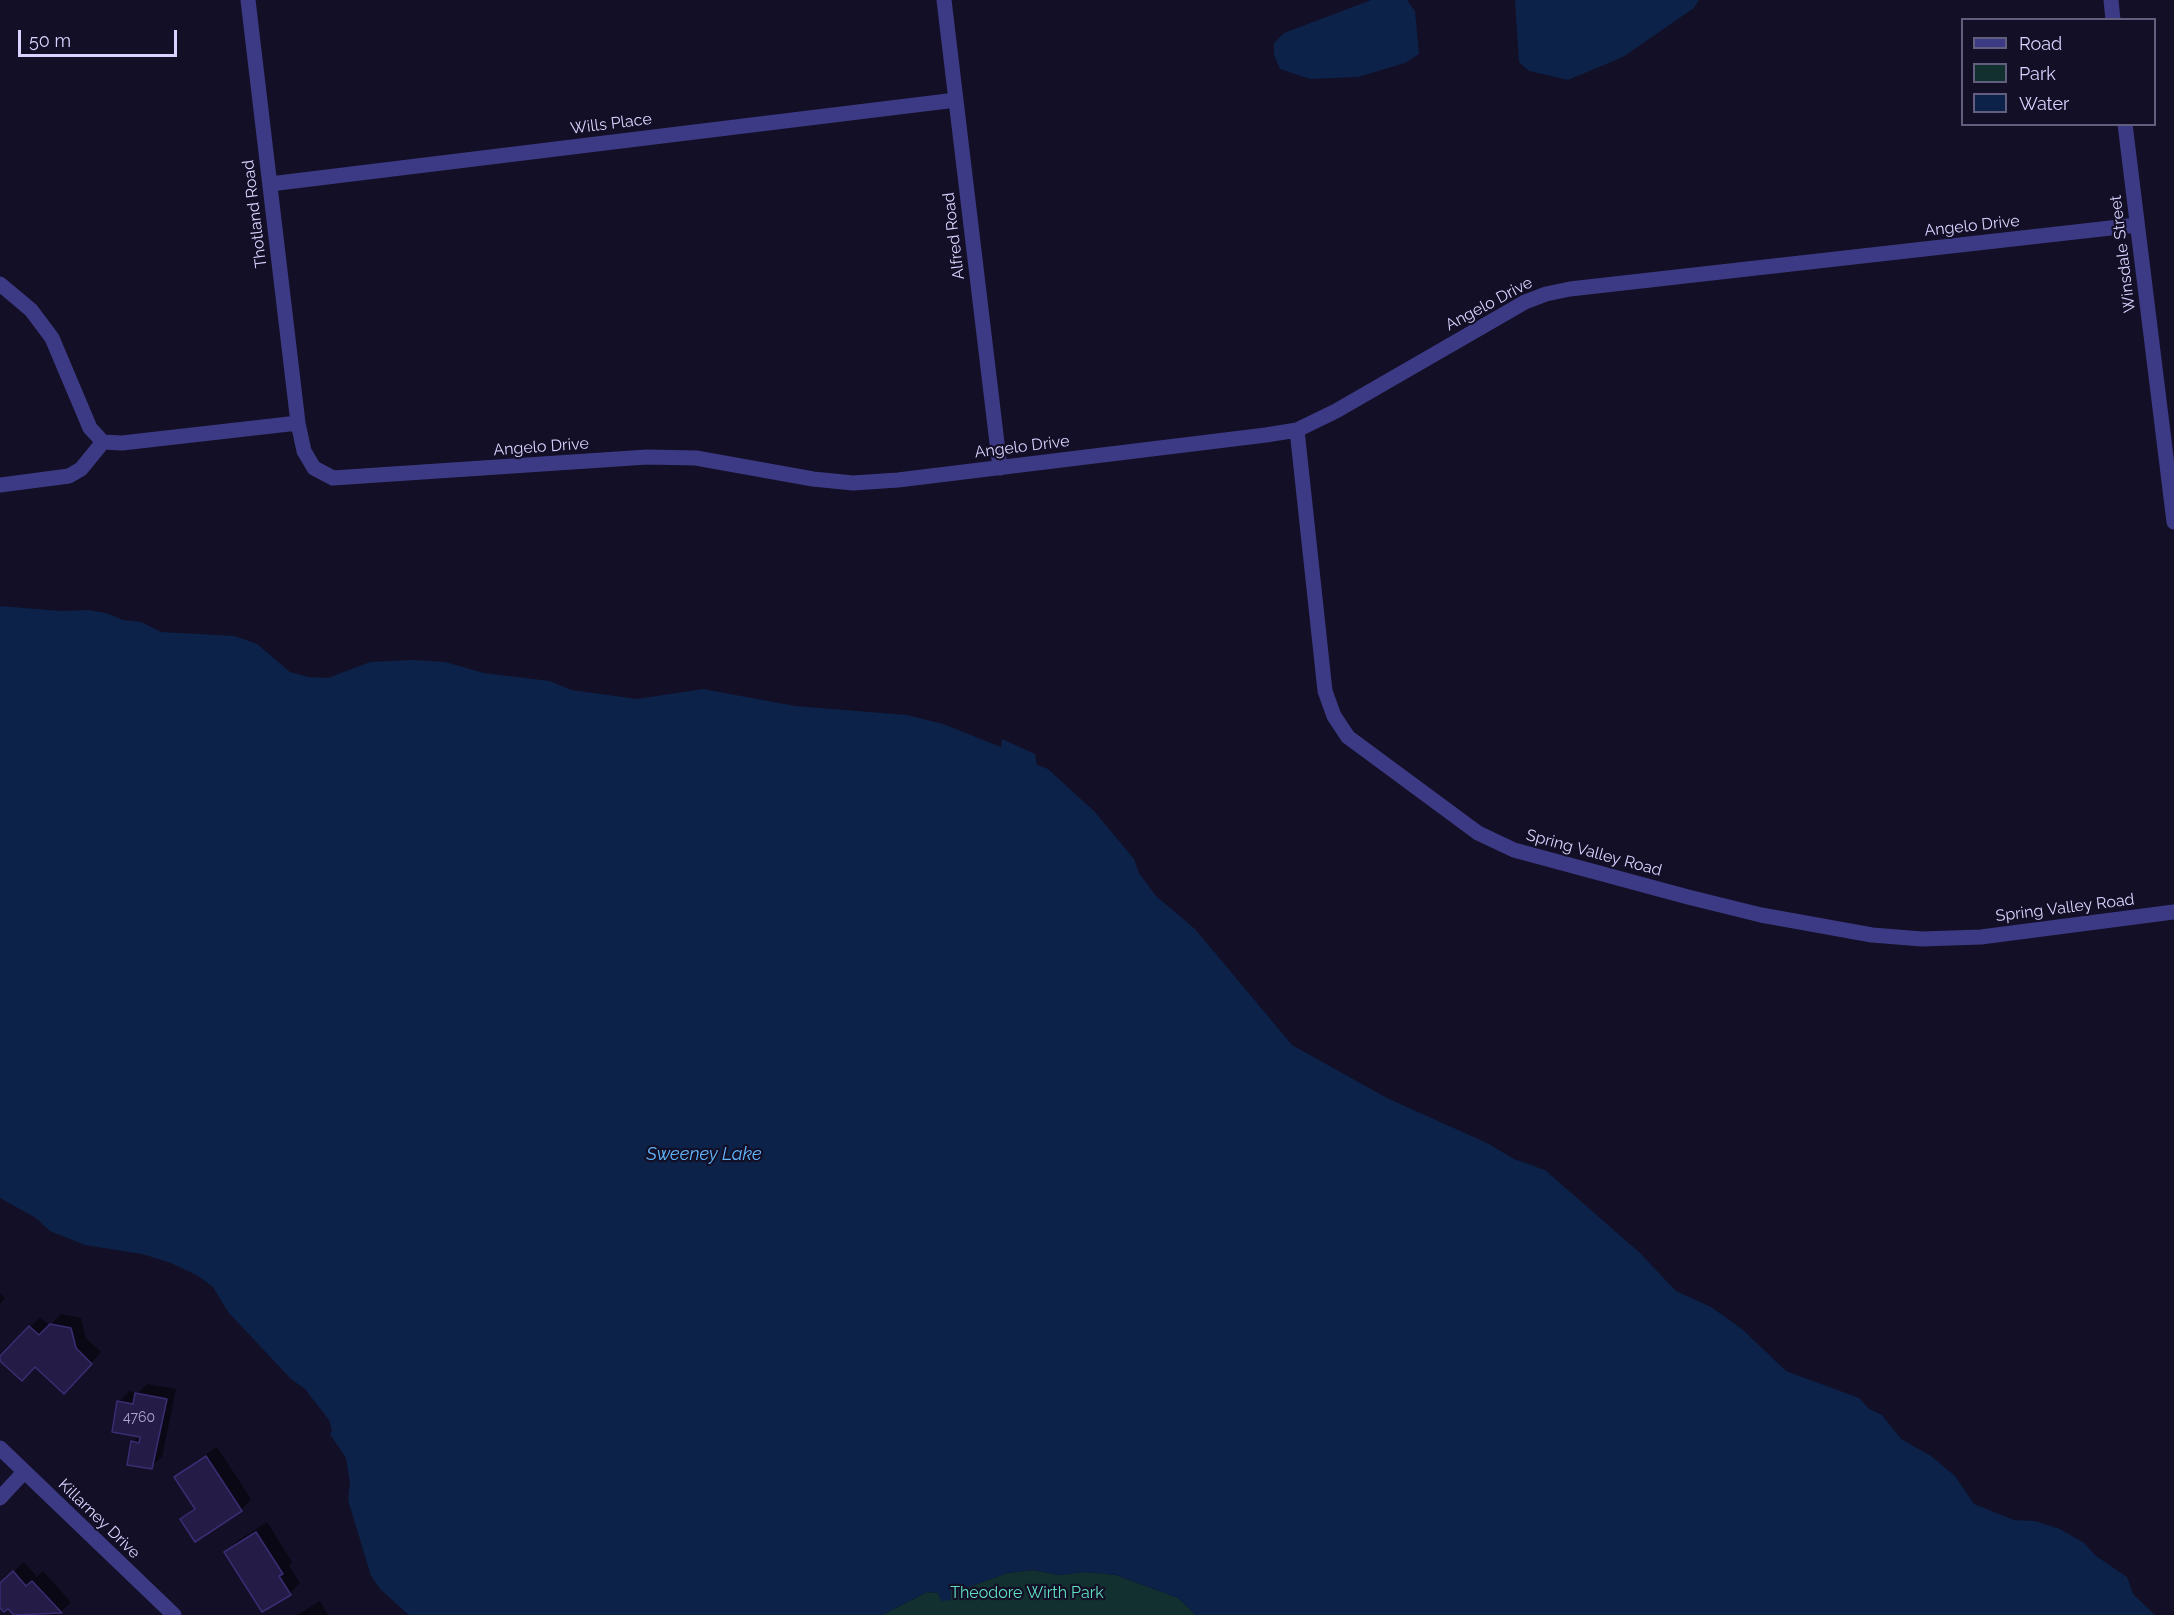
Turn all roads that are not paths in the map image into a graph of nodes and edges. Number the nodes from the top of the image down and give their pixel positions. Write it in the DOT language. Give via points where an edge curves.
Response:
graph roads {
  1 [pos="248,0"];
  2 [pos="944,0"];
  3 [pos="2111,0"];
  4 [pos="2113,18"];
  5 [pos="956,100"];
  6 [pos="2125,126"];
  7 [pos="270,184"];
  8 [pos="2137,225"];
  9 [pos="0,284"];
  10 [pos="298,423"];
  11 [pos="1297,429"];
  12 [pos="103,442"];
  13 [pos="1000,468"];
  14 [pos="0,485"];
  15 [pos="2174,522"];
  16 [pos="2174,912"];
  17 [pos="0,1448"];
  18 [pos="24,1472"];
  19 [pos="0,1498"];
  20 [pos="174,1615"];
  1 -- 7 [label="street, Thotland Road"];
  2 -- 5 [label="street, Alfred Road"];
  3 -- 4 [label="street"];
  5 -- 7 [label="street, Wills Place"];
  5 -- 13 [label="street, Alfred Road"];
  6 -- 8 [label="street, Winsdale Street"];
  7 -- 10 [label="street, Thotland Road"];
  8 -- 11 [label="street, Angelo Drive" via="1546,294"];
  8 -- 15 [label="street, Winsdale Street"];
  9 -- 12 [label="street" via="31,310 52,338 90,428"];
  10 -- 12 [label="street"];
  10 -- 13 [label="street, Angelo Drive" via="304,451 314,468 333,478 647,457 696,458 853,483"];
  11 -- 13 [label="street, Angelo Drive"];
  11 -- 16 [label="street, Spring Valley Road" via="1325,691 1334,716 1348,737 1478,833 1514,850 1688,897 1872,935 1922,939 1981,937"];
  12 -- 14 [label="street" via="81,469 69,476"];
  17 -- 18 [label="street, Killarney Drive"];
  18 -- 19 [label="street"];
  18 -- 20 [label="street, Killarney Drive"];
}
